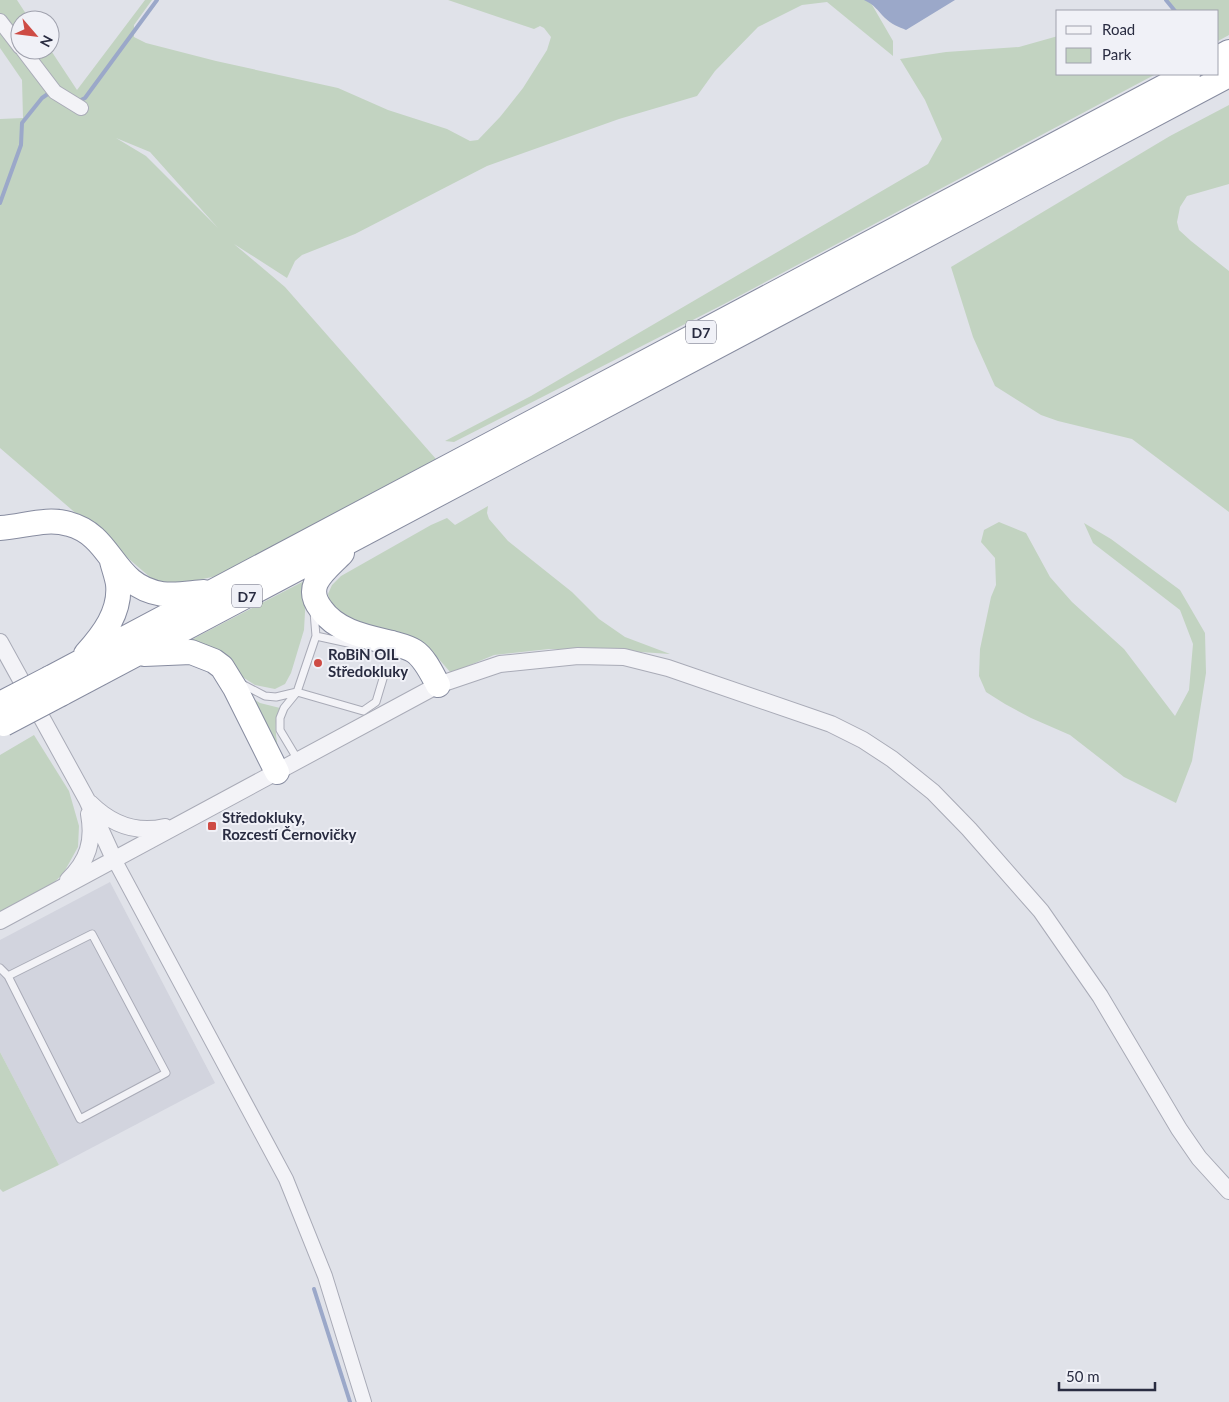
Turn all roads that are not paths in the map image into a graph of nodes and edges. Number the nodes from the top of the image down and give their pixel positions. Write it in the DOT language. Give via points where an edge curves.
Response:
graph roads {
  1 [pos="0,21"];
  2 [pos="10,34"];
  3 [pos="31,60"];
  4 [pos="1229,74"];
  5 [pos="1186,75"];
  6 [pos="81,108"];
  7 [pos="29,524"];
  8 [pos="0,528"];
  9 [pos="0,534"];
  10 [pos="359,536"];
  11 [pos="0,542"];
  12 [pos="112,561"];
  13 [pos="214,591"];
  14 [pos="314,599"];
  15 [pos="316,636"];
  16 [pos="0,642"];
  17 [pos="362,647"];
  18 [pos="135,655"];
  19 [pos="80,662"];
  20 [pos="384,672"];
  21 [pos="229,676"];
  22 [pos="438,685"];
  23 [pos="56,686"];
  24 [pos="298,692"];
  25 [pos="1,718"];
  26 [pos="299,760"];
  27 [pos="277,772"];
  28 [pos="86,800"];
  29 [pos="179,824"];
  30 [pos="114,859"];
  31 [pos="62,887"];
  32 [pos="0,921"];
  33 [pos="0,968"];
  34 [pos="8,976"];
  35 [pos="1229,1191"];
  36 [pos="364,1402"];
  1 -- 2 [label="street"];
  3 -- 6 [label="street" via="55,92"];
  4 -- 10 [label="highway, D7"];
  5 -- 13 [label="highway, D7"];
  7 -- 8 [label="highway"];
  7 -- 9 [label="highway"];
  7 -- 11 [label="highway"];
  7 -- 12 [label="highway" via="49,521 87,531 102,544"];
  10 -- 14 [label="highway" via="321,575 314,586"];
  10 -- 18 [label="highway, D7"];
  12 -- 13 [label="highway" via="133,582 153,592"];
  12 -- 19 [label="highway" via="118,585 115,609 108,625"];
  13 -- 19 [label="highway, D7"];
  14 -- 15 [label="lane"];
  14 -- 22 [label="highway" via="324,614 347,630 414,651"];
  15 -- 17 [label="lane"];
  15 -- 24 [label="lane"];
  16 -- 28 [label="street"];
  18 -- 21 [label="highway" via="191,652 214,661"];
  18 -- 23 [label="highway, D7"];
  19 -- 23 [label="highway, D7"];
  20 -- 24 [label="lane" via="376,702 363,711"];
  21 -- 24 [label="lane" via="265,696"];
  21 -- 27 [label="highway"];
  22 -- 26 [label="street"];
  22 -- 35 [label="street" via="500,664 578,656 624,657 668,668 822,721 864,740 933,792 970,829 1041,911 1100,996 1179,1129 1199,1158"];
  23 -- 25 [label="highway, D7, bridge"];
  24 -- 26 [label="lane" via="284,708 280,730"];
  26 -- 27 [label="street"];
  27 -- 29 [label="street"];
  28 -- 29 [label="street" via="128,828 143,830"];
  28 -- 30 [label="street"];
  28 -- 31 [label="street" via="92,832 90,846 75,874"];
  29 -- 30 [label="street"];
  30 -- 31 [label="street"];
  30 -- 36 [label="street" via="286,1179 325,1276"];
  31 -- 32 [label="street"];
  33 -- 34 [label="lane"];
  34 -- 34 [label="lane" via="80,1119 166,1073 92,934"];
}
